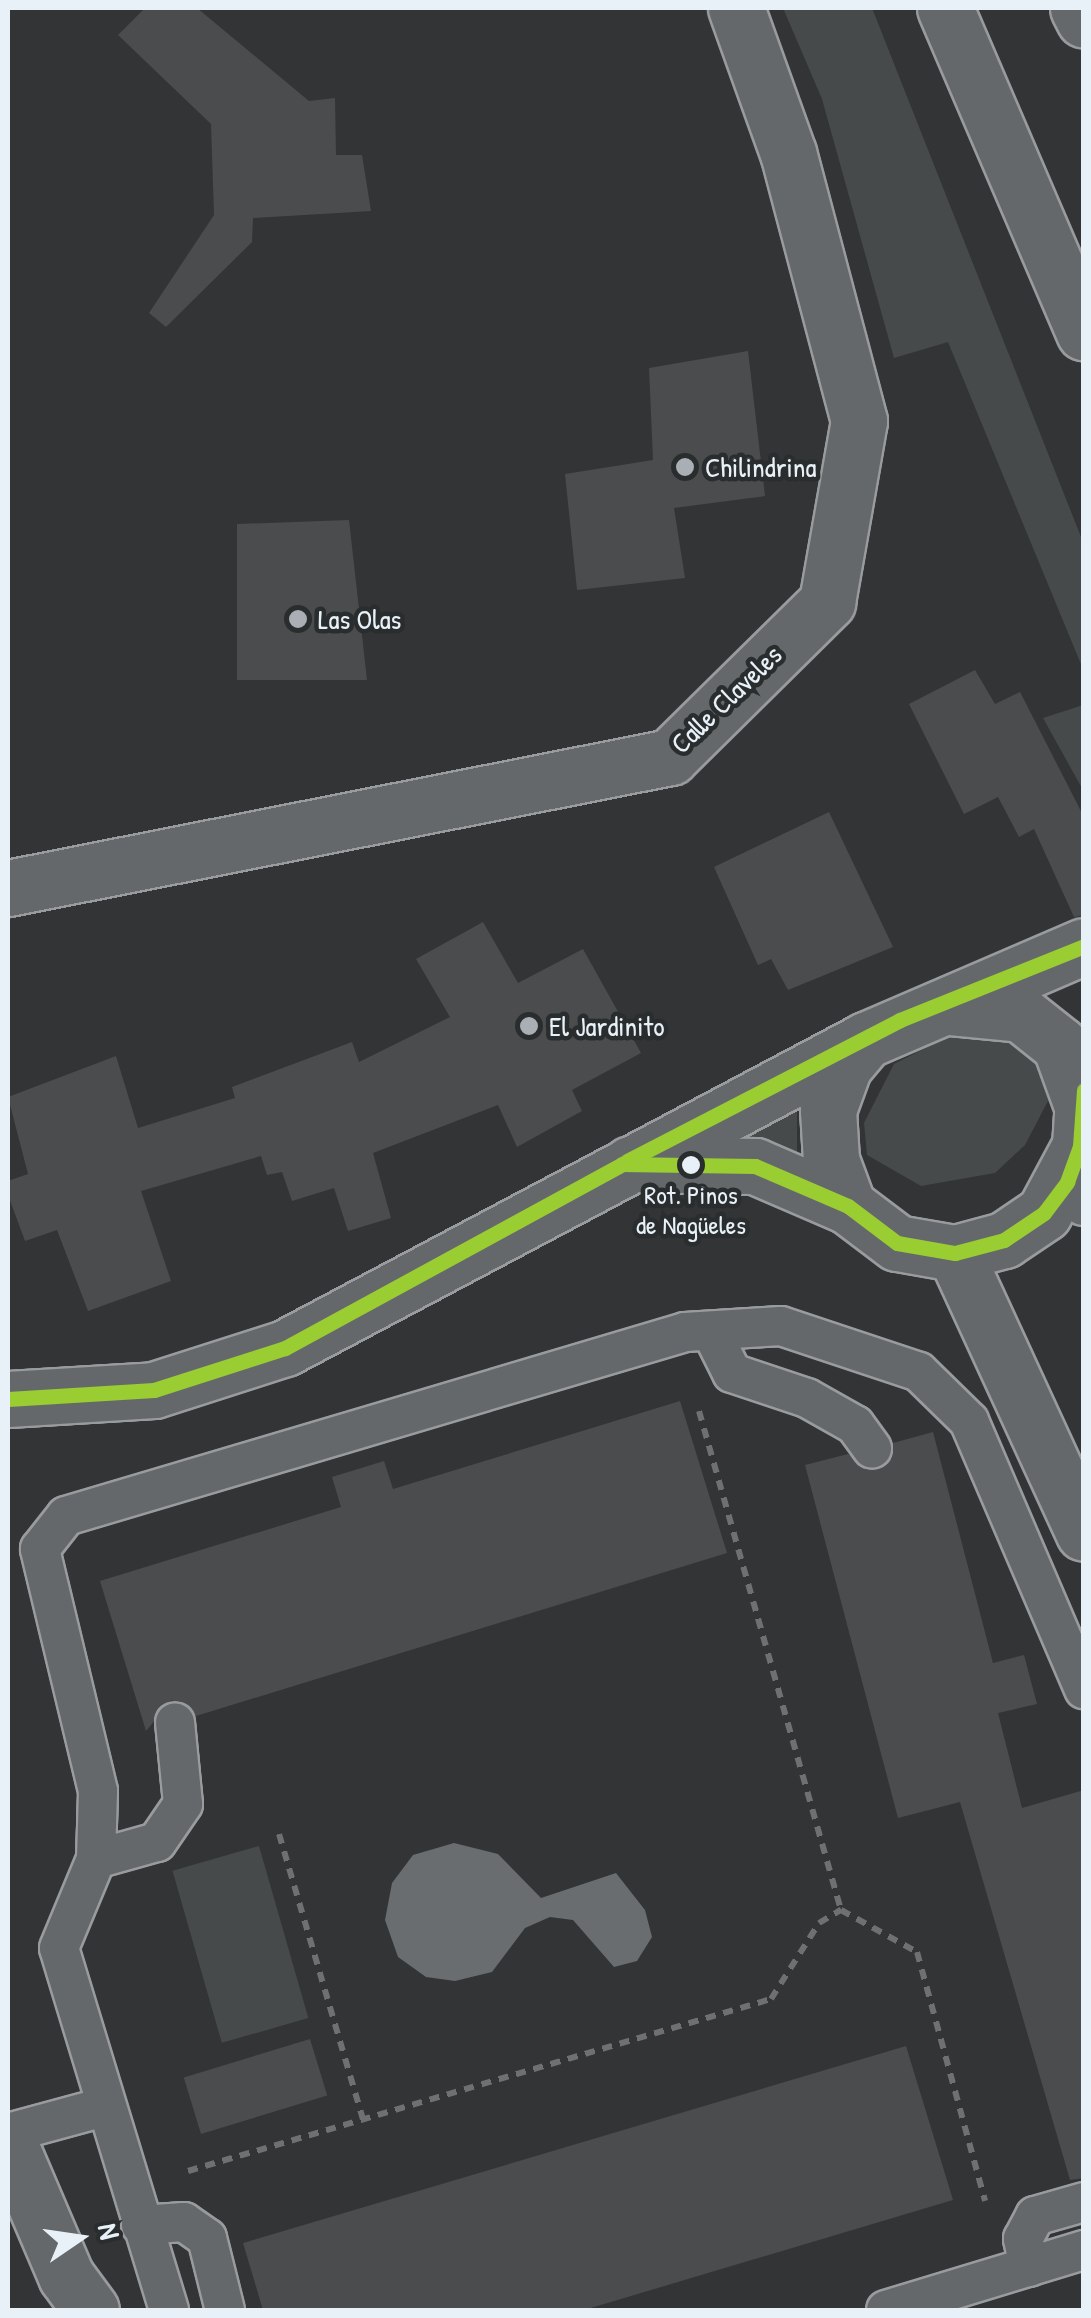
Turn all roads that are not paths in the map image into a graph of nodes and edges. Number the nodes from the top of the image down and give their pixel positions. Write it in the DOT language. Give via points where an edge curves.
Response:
graph roads {
  1 [pos="736,8"];
  2 [pos="945,8"];
  3 [pos="1078,8"];
  4 [pos="1084,20"];
  5 [pos="1084,333"];
  6 [pos="8,888"];
  7 [pos="1084,946"];
  8 [pos="935,1008"];
  9 [pos="866,1040"];
  10 [pos="1082,1092"];
  11 [pos="622,1164"];
  12 [pos="1075,1190"];
  13 [pos="848,1206"];
  14 [pos="955,1252"];
  15 [pos="698,1331"];
  16 [pos="8,1399"];
  17 [pos="872,1448"];
  18 [pos="1084,1533"];
  19 [pos="1084,1689"];
  20 [pos="174,1722"];
  21 [pos="96,1859"];
  22 [pos="104,2107"];
  23 [pos="8,2136"];
  24 [pos="1084,2202"];
  25 [pos="141,2225"];
  26 [pos="1084,2250"];
  27 [pos="1017,2270"];
  28 [pos="91,2310"];
  29 [pos="168,2310"];
  30 [pos="226,2310"];
  31 [pos="886,2310"];
  1 -- 6 [label="main road, Calle Claveles" via="788,154 859,422 826,602 670,757"];
  2 -- 5 [label="main road"];
  3 -- 4 [label="main road"];
  7 -- 8 [label="main road"];
  8 -- 9 [label="main road"];
  8 -- 10 [label="main road" via="982,1004 1020,1014 1060,1044"];
  9 -- 11 [label="main road"];
  9 -- 13 [label="main road" via="844,1066 828,1110 831,1160"];
  10 -- 12 [label="main road"];
  11 -- 13 [label="main road" via="755,1166"];
  11 -- 16 [label="main road" via="285,1348 154,1390"];
  12 -- 14 [label="main road" via="1004,1240"];
  13 -- 14 [label="main road" via="897,1242"];
  14 -- 18 [label="main road"];
  15 -- 17 [label="lane" via="732,1373 808,1398 855,1425"];
  15 -- 19 [label="lane" via="780,1326 919,1372 969,1420"];
  15 -- 21 [label="lane" via="66,1516 40,1549 98,1792"];
  20 -- 21 [label="lane" via="183,1804 157,1842"];
  21 -- 22 [label="lane" via="59,1948"];
  22 -- 23 [label="lane"];
  22 -- 25 [label="lane"];
  23 -- 28 [label="main road" via="66,2276"];
  24 -- 27 [label="lane" via="1036,2216"];
  25 -- 29 [label="lane"];
  25 -- 30 [label="lane" via="184,2222 207,2238"];
  26 -- 27 [label="lane"];
  27 -- 31 [label="lane"];
}
